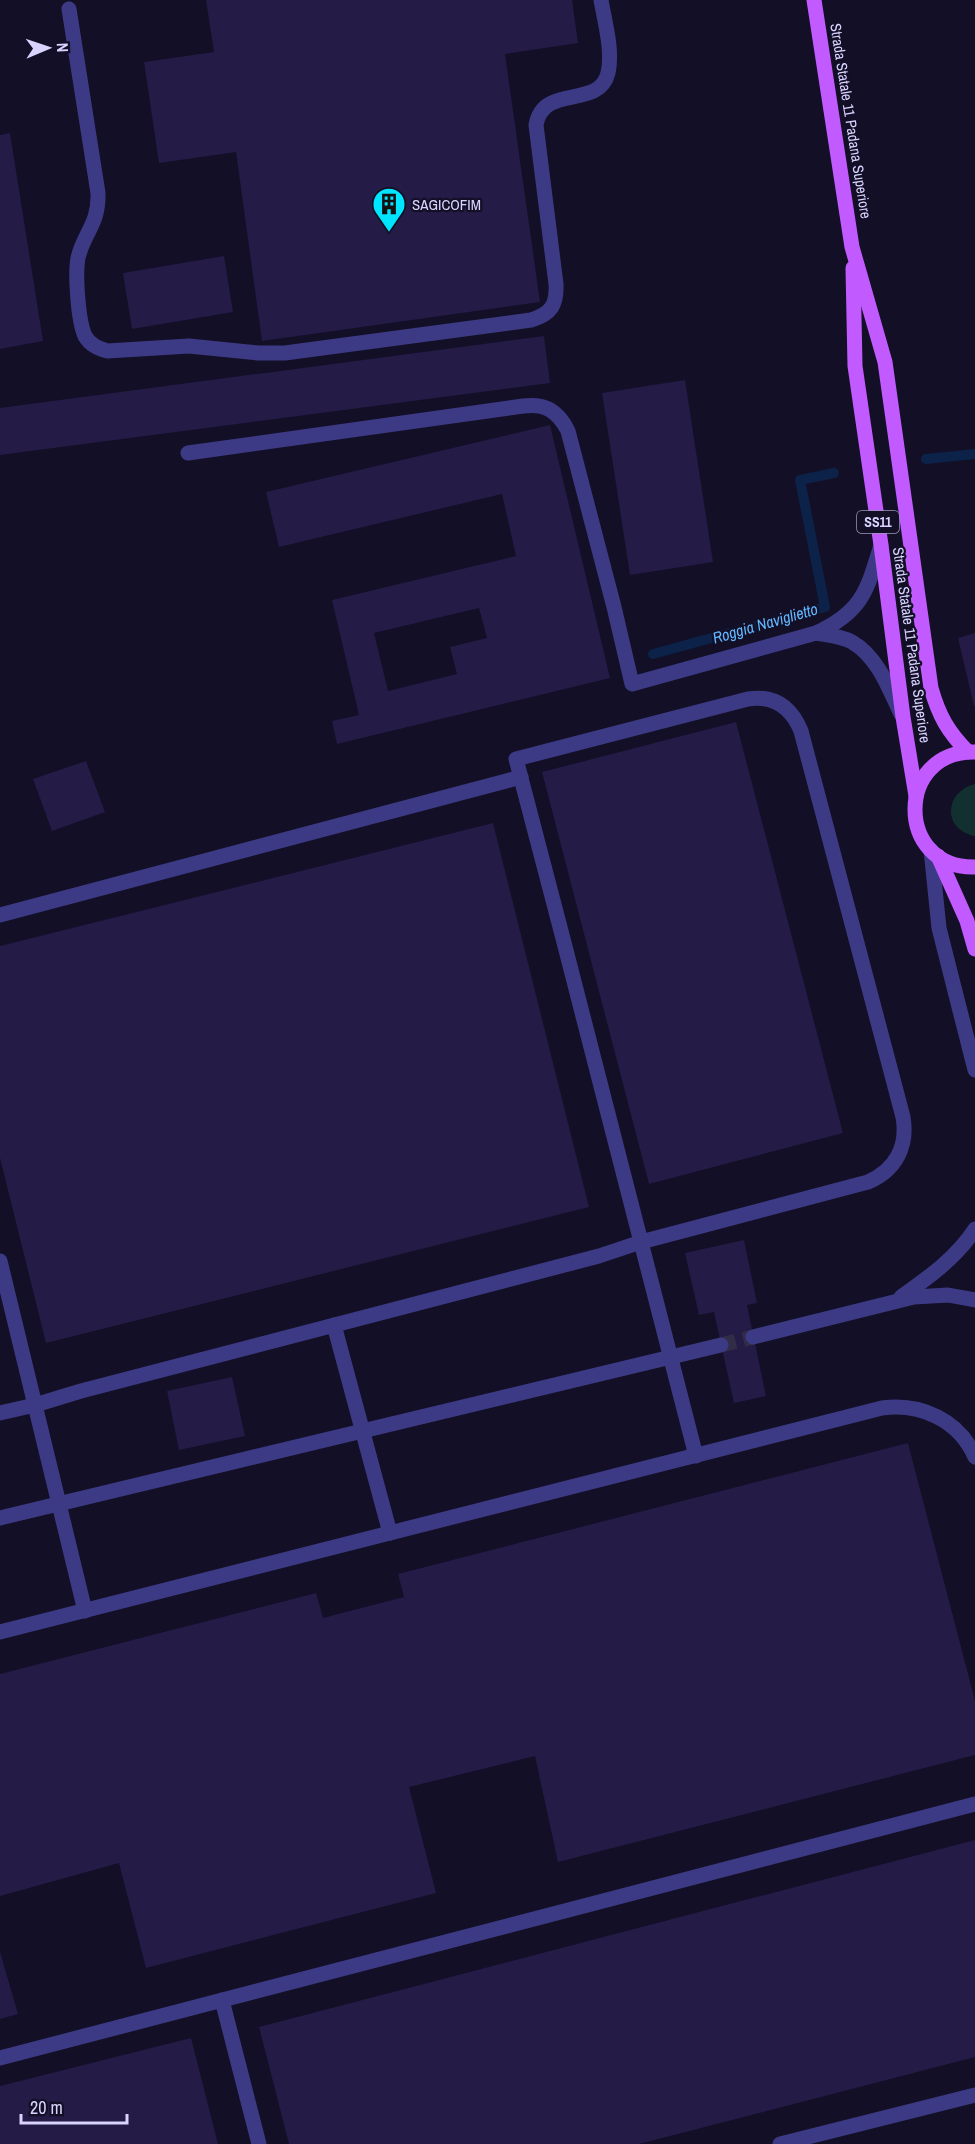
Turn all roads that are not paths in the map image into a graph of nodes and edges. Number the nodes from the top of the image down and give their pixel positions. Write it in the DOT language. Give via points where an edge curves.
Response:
graph roads {
  1 [pos="601,0"];
  2 [pos="814,0"];
  3 [pos="69,9"];
  4 [pos="852,247"];
  5 [pos="188,453"];
  6 [pos="881,545"];
  7 [pos="816,633"];
  8 [pos="903,717"];
  9 [pos="971,752"];
  10 [pos="521,777"];
  11 [pos="916,796"];
  12 [pos="934,853"];
  13 [pos="975,867"];
  14 [pos="0,915"];
  15 [pos="975,949"];
  16 [pos="975,1070"];
  17 [pos="975,1229"];
  18 [pos="641,1242"];
  19 [pos="0,1261"];
  20 [pos="975,1300"];
  21 [pos="893,1302"];
  22 [pos="333,1326"];
  23 [pos="753,1336"];
  24 [pos="722,1345"];
  25 [pos="671,1357"];
  26 [pos="35,1405"];
  27 [pos="0,1413"];
  28 [pos="363,1431"];
  29 [pos="696,1456"];
  30 [pos="975,1457"];
  31 [pos="59,1504"];
  32 [pos="0,1518"];
  33 [pos="390,1533"];
  34 [pos="85,1611"];
  35 [pos="0,1632"];
  36 [pos="975,1804"];
  37 [pos="222,2000"];
  38 [pos="0,2058"];
  39 [pos="975,2095"];
  40 [pos="259,2144"];
  41 [pos="780,2144"];
  1 -- 3 [label="lane" via="609,53 606,79 591,92 546,106 538,114 536,125 556,284 553,308 531,320 310,350 258,353 189,346 107,351 96,348 85,335 76,270 98,213 98,193"];
  2 -- 4 [label="main road, Strada Statale 11 Padana Superiore / SS11"];
  4 -- 6 [label="main road, Strada Statale 11 Padana Superiore / SS11" via="855,366"];
  4 -- 9 [label="main road, Strada Statale 11 Padana Superiore / SS11" via="885,362 931,688 944,724"];
  5 -- 7 [label="lane" via="544,406 562,419 567,431 632,684"];
  6 -- 7 [label="lane" via="861,600 850,613"];
  6 -- 8 [label="main road, Strada Statale 11 Padana Superiore / SS11"];
  7 -- 8 [label="lane" via="852,642 871,657"];
  8 -- 11 [label="main road, Strada Statale 11 Padana Superiore / SS11"];
  9 -- 11 [label="main road, Strada Statale 11 Padana Superiore / SS11" via="934,766 922,780"];
  10 -- 14 [label="lane"];
  10 -- 18 [label="lane"];
  10 -- 18 [label="lane" via="516,759 748,699 779,702 801,732 903,1117 903,1147 892,1165 877,1178"];
  11 -- 12 [label="main road, Strada Statale 11 Padana Superiore / SS11" via="916,825 924,843"];
  12 -- 13 [label="main road" via="955,865"];
  12 -- 15 [label="main road, Strada Statale 11 Padana Superiore / SS11" via="967,921"];
  12 -- 16 [label="lane" via="939,928"];
  17 -- 21 [label="lane" via="941,1268"];
  18 -- 22 [label="lane"];
  18 -- 25 [label="lane"];
  19 -- 26 [label="lane"];
  20 -- 21 [label="lane" via="931,1295"];
  21 -- 23 [label="lane"];
  22 -- 26 [label="lane"];
  22 -- 28 [label="lane"];
  24 -- 25 [label="lane"];
  25 -- 28 [label="lane"];
  25 -- 29 [label="lane"];
  26 -- 27 [label="lane"];
  26 -- 31 [label="lane"];
  28 -- 31 [label="lane"];
  28 -- 33 [label="lane"];
  29 -- 30 [label="lane" via="894,1407 918,1409 940,1418 958,1432"];
  29 -- 33 [label="lane"];
  31 -- 32 [label="lane"];
  31 -- 34 [label="lane"];
  33 -- 34 [label="lane"];
  34 -- 35 [label="lane"];
  36 -- 37 [label="lane"];
  37 -- 38 [label="lane"];
  37 -- 40 [label="lane"];
  39 -- 41 [label="lane"];
}
